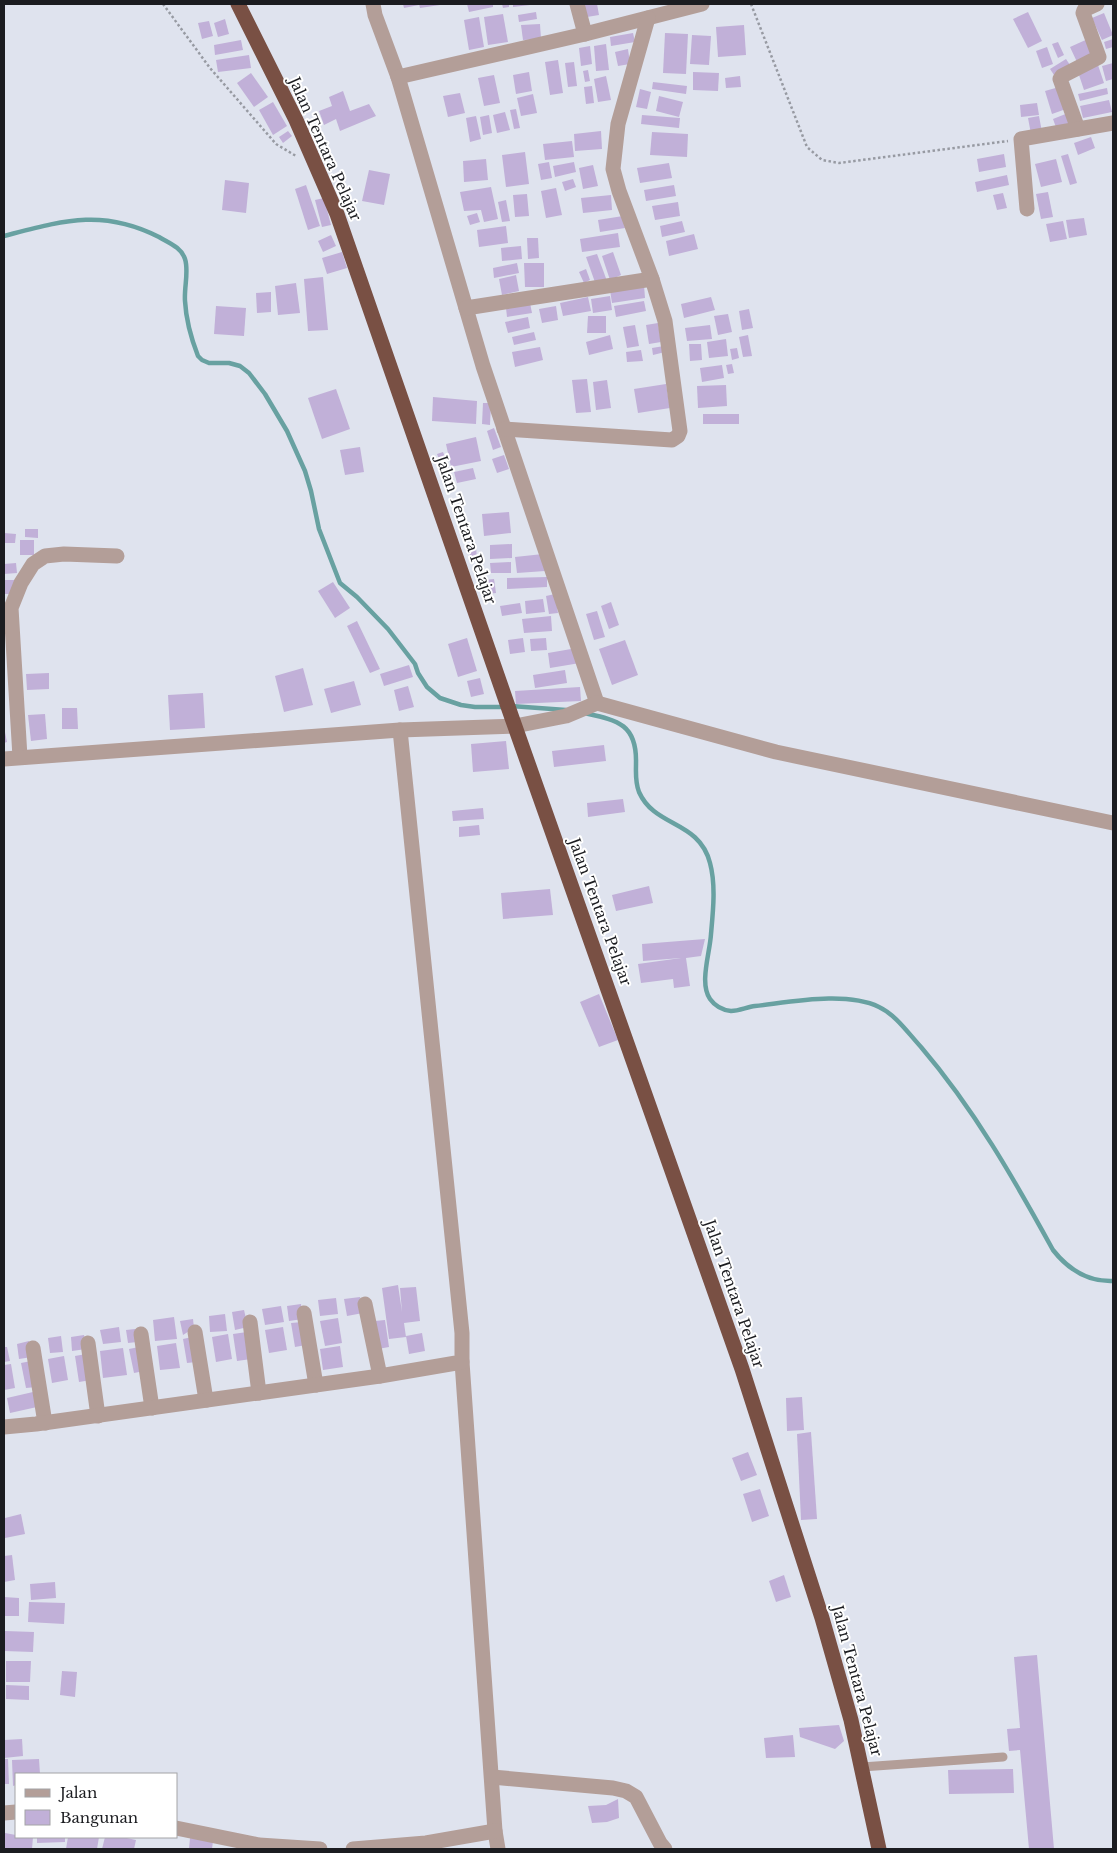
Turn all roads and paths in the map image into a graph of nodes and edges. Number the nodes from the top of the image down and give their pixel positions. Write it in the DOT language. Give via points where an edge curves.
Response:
graph roads {
  1 [pos="163,4"];
  2 [pos="238,4"];
  3 [pos="373,4"];
  4 [pos="577,4"];
  5 [pos="702,4"];
  6 [pos="751,4"];
  7 [pos="1097,4"];
  8 [pos="648,18"];
  9 [pos="585,34"];
  10 [pos="398,77"];
  11 [pos="1113,123"];
  12 [pos="1078,129"];
  13 [pos="1021,139"];
  14 [pos="318,168"];
  15 [pos="1027,209"];
  16 [pos="652,279"];
  17 [pos="466,308"];
  18 [pos="504,429"];
  19 [pos="117,556"];
  20 [pos="593,705"];
  21 [pos="513,722"];
  22 [pos="400,730"];
  23 [pos="20,758"];
  24 [pos="4,759"];
  25 [pos="1113,823"];
  26 [pos="365,1304"];
  27 [pos="304,1313"];
  28 [pos="250,1322"];
  29 [pos="195,1332"];
  30 [pos="141,1334"];
  31 [pos="88,1343"];
  32 [pos="34,1348"];
  33 [pos="462,1362"];
  34 [pos="380,1376"];
  35 [pos="316,1385"];
  36 [pos="259,1393"];
  37 [pos="206,1400"];
  38 [pos="152,1408"];
  39 [pos="98,1416"];
  40 [pos="44,1423"];
  41 [pos="4,1427"];
  42 [pos="1003,1757"];
  43 [pos="862,1768"];
  44 [pos="492,1777"];
  45 [pos="178,1828"];
  46 [pos="495,1831"];
  47 [pos="259,1847"];
  48 [pos="320,1849"];
  49 [pos="353,1849"];
  50 [pos="498,1849"];
  51 [pos="665,1849"];
  52 [pos="879,1849"];
  1 -- 14 [label="path" via="210,68 276,144"];
  2 -- 14 [label="highway, Jalan Tentara Pelajar"];
  3 -- 10 [label="street"];
  4 -- 9 [label="street"];
  5 -- 8 [label="street"];
  6 -- 13 [label="path" via="807,146 822,160 839,164"];
  7 -- 12 [label="street" via="1083,13 1098,57 1060,80"];
  8 -- 9 [label="street"];
  8 -- 16 [label="street" via="618,124 614,169"];
  9 -- 10 [label="street"];
  10 -- 17 [label="street"];
  11 -- 12 [label="street"];
  12 -- 13 [label="street"];
  13 -- 15 [label="street"];
  14 -- 21 [label="highway, Jalan Tentara Pelajar" via="367,298"];
  16 -- 17 [label="street"];
  16 -- 18 [label="street" via="665,321 680,430 678,436 672,440"];
  17 -- 18 [label="street"];
  18 -- 20 [label="street"];
  19 -- 23 [label="street" via="45,556 32,564 21,583 11,608"];
  20 -- 21 [label="street" via="566,716"];
  20 -- 25 [label="street" via="776,752"];
  21 -- 22 [label="street"];
  21 -- 43 [label="highway, Jalan Tentara Pelajar" via="742,1369 822,1618"];
  22 -- 23 [label="street"];
  22 -- 33 [label="street" via="462,1333"];
  23 -- 24 [label="street"];
  26 -- 34 [label="street"];
  27 -- 35 [label="street"];
  28 -- 36 [label="street"];
  29 -- 37 [label="street"];
  30 -- 38 [label="street"];
  31 -- 39 [label="street"];
  32 -- 40 [label="street"];
  33 -- 34 [label="street"];
  33 -- 44 [label="street"];
  34 -- 35 [label="street"];
  35 -- 36 [label="street"];
  36 -- 37 [label="street"];
  37 -- 38 [label="street"];
  38 -- 39 [label="street"];
  39 -- 40 [label="street"];
  40 -- 41 [label="street"];
  42 -- 43 [label="lane"];
  43 -- 52 [label="highway, Jalan Tentara Pelajar"];
  44 -- 46 [label="street"];
  44 -- 51 [label="street" via="626,1791 636,1797"];
  45 -- 47 [label="street"];
  46 -- 49 [label="street" via="426,1843"];
  46 -- 50 [label="street"];
  47 -- 48 [label="street"];
}
